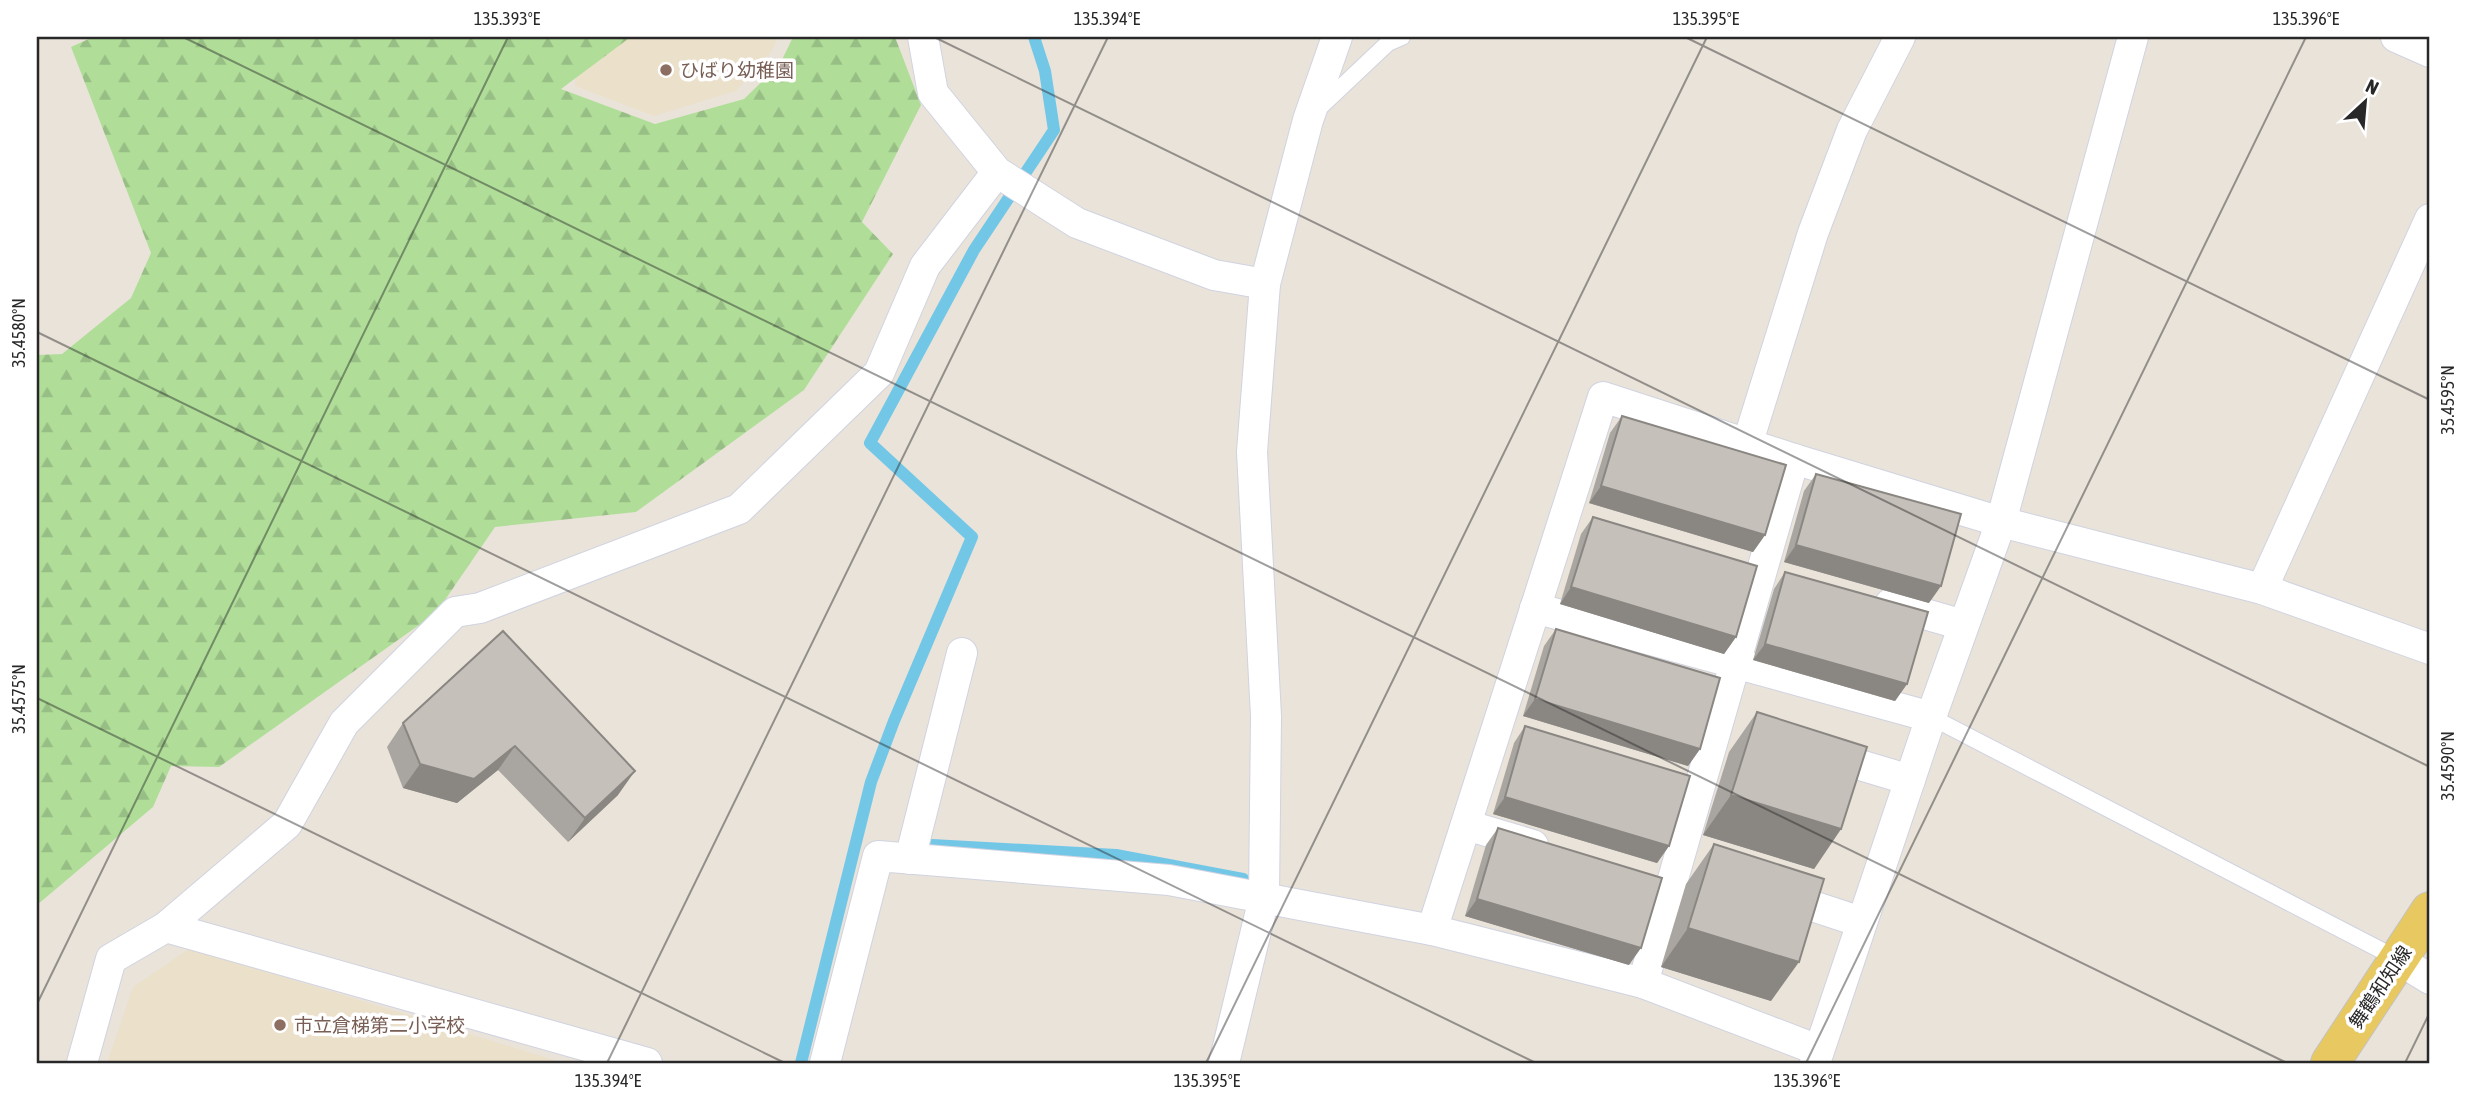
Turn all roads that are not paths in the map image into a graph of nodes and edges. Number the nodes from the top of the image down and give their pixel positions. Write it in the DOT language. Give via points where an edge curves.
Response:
graph roads {
  1 [pos="923,37"];
  2 [pos="1337,37"];
  3 [pos="1402,37"];
  4 [pos="1900,37"];
  5 [pos="2133,37"];
  6 [pos="2396,37"];
  7 [pos="2430,52"];
  8 [pos="1308,120"];
  9 [pos="997,172"];
  10 [pos="2430,219"];
  11 [pos="1265,284"];
  12 [pos="1747,444"];
  13 [pos="1794,459"];
  14 [pos="2001,522"];
  15 [pos="2262,590"];
  16 [pos="1870,599"];
  17 [pos="1535,608"];
  18 [pos="1963,625"];
  19 [pos="2430,649"];
  20 [pos="962,653"];
  21 [pos="1735,663"];
  22 [pos="1931,717"];
  23 [pos="1795,746"];
  24 [pos="1910,780"];
  25 [pos="1466,825"];
  26 [pos="1556,852"];
  27 [pos="910,859"];
  28 [pos="1757,888"];
  29 [pos="1264,898"];
  30 [pos="2430,911"];
  31 [pos="1861,922"];
  32 [pos="166,927"];
  33 [pos="1432,930"];
  34 [pos="2415,969"];
  35 [pos="1643,983"];
  36 [pos="1816,1057"];
  37 [pos="82,1063"];
  38 [pos="647,1063"];
  39 [pos="825,1063"];
  40 [pos="1224,1063"];
  41 [pos="2330,1063"];
  1 -- 9 [label="street" via="933,93"];
  2 -- 8 [label="street"];
  3 -- 8 [label="lane" via="1388,43"];
  4 -- 12 [label="street" via="1852,130 1813,233"];
  5 -- 14 [label="street"];
  6 -- 7 [label="street"];
  8 -- 11 [label="street"];
  9 -- 11 [label="street" via="1077,223 1214,275"];
  9 -- 32 [label="street" via="925,266 879,373 739,509 480,608 455,612 344,723 287,824"];
  10 -- 15 [label="street"];
  11 -- 29 [label="street" via="1252,452 1266,716"];
  12 -- 13 [label="street"];
  12 -- 17 [label="street" via="1603,397 1579,517"];
  13 -- 14 [label="street"];
  13 -- 21 [label="street"];
  14 -- 15 [label="street"];
  14 -- 18 [label="street"];
  15 -- 19 [label="street"];
  16 -- 18 [label="street"];
  17 -- 21 [label="street"];
  17 -- 25 [label="street" via="1511,726"];
  18 -- 22 [label="street"];
  20 -- 27 [label="street"];
  21 -- 22 [label="street"];
  21 -- 35 [label="street" via="1731,727 1688,779 1675,874"];
  22 -- 24 [label="street"];
  22 -- 34 [label="lane"];
  23 -- 24 [label="street"];
  24 -- 31 [label="street"];
  25 -- 26 [label="street"];
  25 -- 33 [label="street"];
  27 -- 29 [label="street" via="1168,880"];
  27 -- 39 [label="street" via="878,856"];
  28 -- 31 [label="street"];
  29 -- 33 [label="street"];
  29 -- 40 [label="street"];
  30 -- 34 [label="main road, 舞鶴和知線"];
  31 -- 36 [label="street"];
  32 -- 37 [label="street" via="111,959"];
  32 -- 38 [label="street"];
  33 -- 35 [label="street"];
  34 -- 41 [label="main road, 舞鶴和知線"];
  35 -- 36 [label="street"];
}
